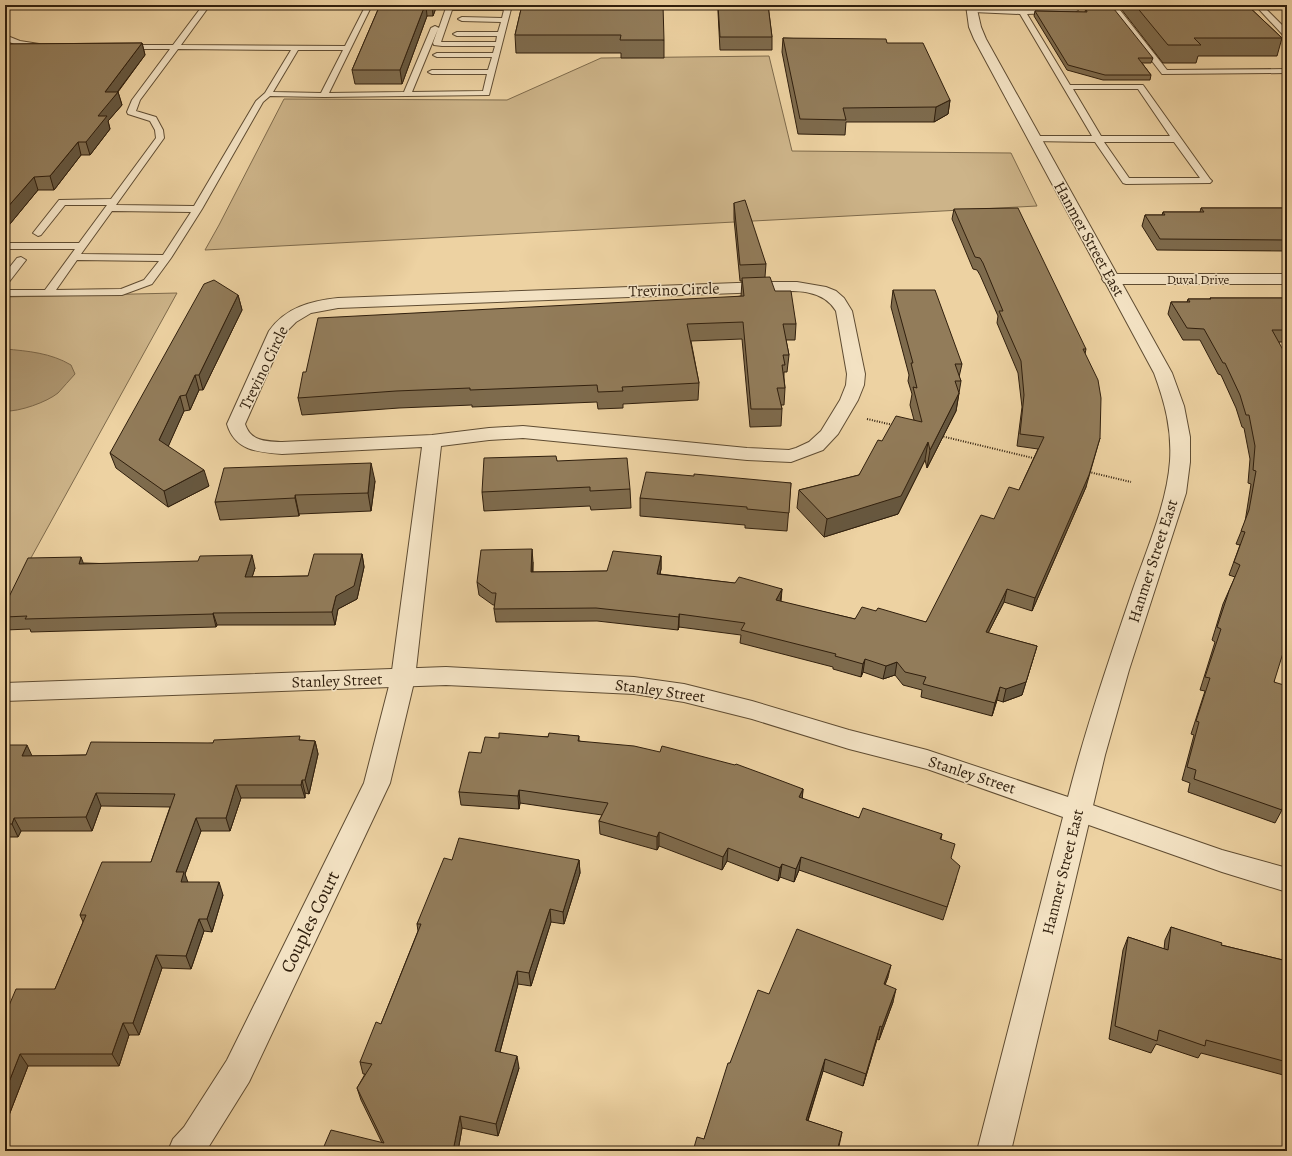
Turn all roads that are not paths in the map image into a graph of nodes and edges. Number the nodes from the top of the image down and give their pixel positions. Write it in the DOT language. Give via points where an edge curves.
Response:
graph roads {
  1 [pos="207,5"];
  2 [pos="369,5"];
  3 [pos="1072,5"];
  4 [pos="1112,5"];
  5 [pos="1258,5"];
  6 [pos="448,6"];
  7 [pos="509,7"];
  8 [pos="972,7"];
  9 [pos="1021,9"];
  10 [pos="462,19"];
  11 [pos="505,20"];
  12 [pos="457,34"];
  13 [pos="502,34"];
  14 [pos="1287,34"];
  15 [pos="5,37"];
  16 [pos="499,44"];
  17 [pos="47,46"];
  18 [pos="120,47"];
  19 [pos="296,47"];
  20 [pos="175,48"];
  21 [pos="347,48"];
  22 [pos="436,55"];
  23 [pos="496,55"];
  24 [pos="1287,71"];
  25 [pos="432,72"];
  26 [pos="492,72"];
  27 [pos="1068,87"];
  28 [pos="268,94"];
  29 [pos="407,94"];
  30 [pos="324,95"];
  31 [pos="1033,139"];
  32 [pos="1098,139"];
  33 [pos="1176,139"];
  34 [pos="112,205"];
  35 [pos="197,209"];
  36 [pos="38,232"];
  37 [pos="5,246"];
  38 [pos="82,246"];
  39 [pos="74,257"];
  40 [pos="166,258"];
  41 [pos="21,260"];
  42 [pos="1110,279"];
  43 [pos="1287,279"];
  44 [pos="5,280"];
  45 [pos="5,293"];
  46 [pos="48,293"];
  47 [pos="432,441"];
  48 [pos="403,678"];
  49 [pos="5,692"];
  50 [pos="1078,811"];
  51 [pos="1287,880"];
  52 [pos="185,1151"];
  53 [pos="994,1151"];
  1 -- 20 [label="lane"];
  2 -- 21 [label="lane"];
  3 -- 9 [label="lane" via="1075,10"];
  4 -- 24 [label="lane" via="1166,72"];
  5 -- 14 [label="lane"];
  6 -- 7 [label="lane"];
  6 -- 16 [label="lane" via="437,43"];
  6 -- 29 [label="lane"];
  7 -- 11 [label="lane"];
  8 -- 9 [label="lane"];
  8 -- 31 [label="street, Hanmer Street East" via="980,39"];
  9 -- 27 [label="lane"];
  10 -- 11 [label="lane"];
  11 -- 13 [label="lane"];
  12 -- 13 [label="lane"];
  13 -- 16 [label="lane"];
  15 -- 17 [label="lane" via="18,44"];
  16 -- 23 [label="lane"];
  18 -- 20 [label="lane"];
  19 -- 20 [label="lane"];
  19 -- 21 [label="lane"];
  19 -- 28 [label="lane"];
  20 -- 34 [label="lane" via="139,95 131,112 153,119 160,138"];
  21 -- 30 [label="lane"];
  22 -- 23 [label="lane"];
  23 -- 26 [label="lane"];
  25 -- 26 [label="lane"];
  26 -- 29 [label="lane" via="486,93"];
  27 -- 32 [label="lane"];
  27 -- 33 [label="lane" via="1140,87"];
  28 -- 30 [label="lane"];
  28 -- 35 [label="lane" via="260,101"];
  29 -- 30 [label="lane"];
  31 -- 32 [label="lane"];
  31 -- 42 [label="street, Hanmer Street East"];
  32 -- 33 [label="lane"];
  32 -- 33 [label="lane" via="1126,181 1207,181"];
  34 -- 35 [label="lane"];
  34 -- 36 [label="lane" via="62,202"];
  34 -- 38 [label="lane"];
  35 -- 40 [label="lane"];
  37 -- 38 [label="lane"];
  38 -- 39 [label="lane"];
  39 -- 40 [label="lane"];
  39 -- 46 [label="lane"];
  40 -- 46 [label="lane" via="148,282 122,292"];
  41 -- 44 [label="lane"];
  42 -- 43 [label="street, Duval Drive"];
  42 -- 50 [label="street, Hanmer Street East" via="1171,391 1178,421 1180,462 1176,493 1117,670"];
  45 -- 46 [label="lane"];
  47 -- 47 [label="street, Trevino Circle" via="489,434 530,433 791,456 816,446 828,434 855,385 856,374 841,303 833,296 817,290 790,286 314,306 293,315 278,331 236,424 237,432 243,439 258,446 282,448"];
  47 -- 48 [label="street"];
  48 -- 49 [label="street, Stanley Street"];
  48 -- 50 [label="street, Stanley Street" via="446,676 660,688 709,698 843,738 905,753"];
  48 -- 52 [label="street, Couples Court" via="377,783 238,1071"];
  50 -- 51 [label="street, Stanley Street" via="1222,861"];
  50 -- 53 [label="street, Hanmer Street East"];
}
